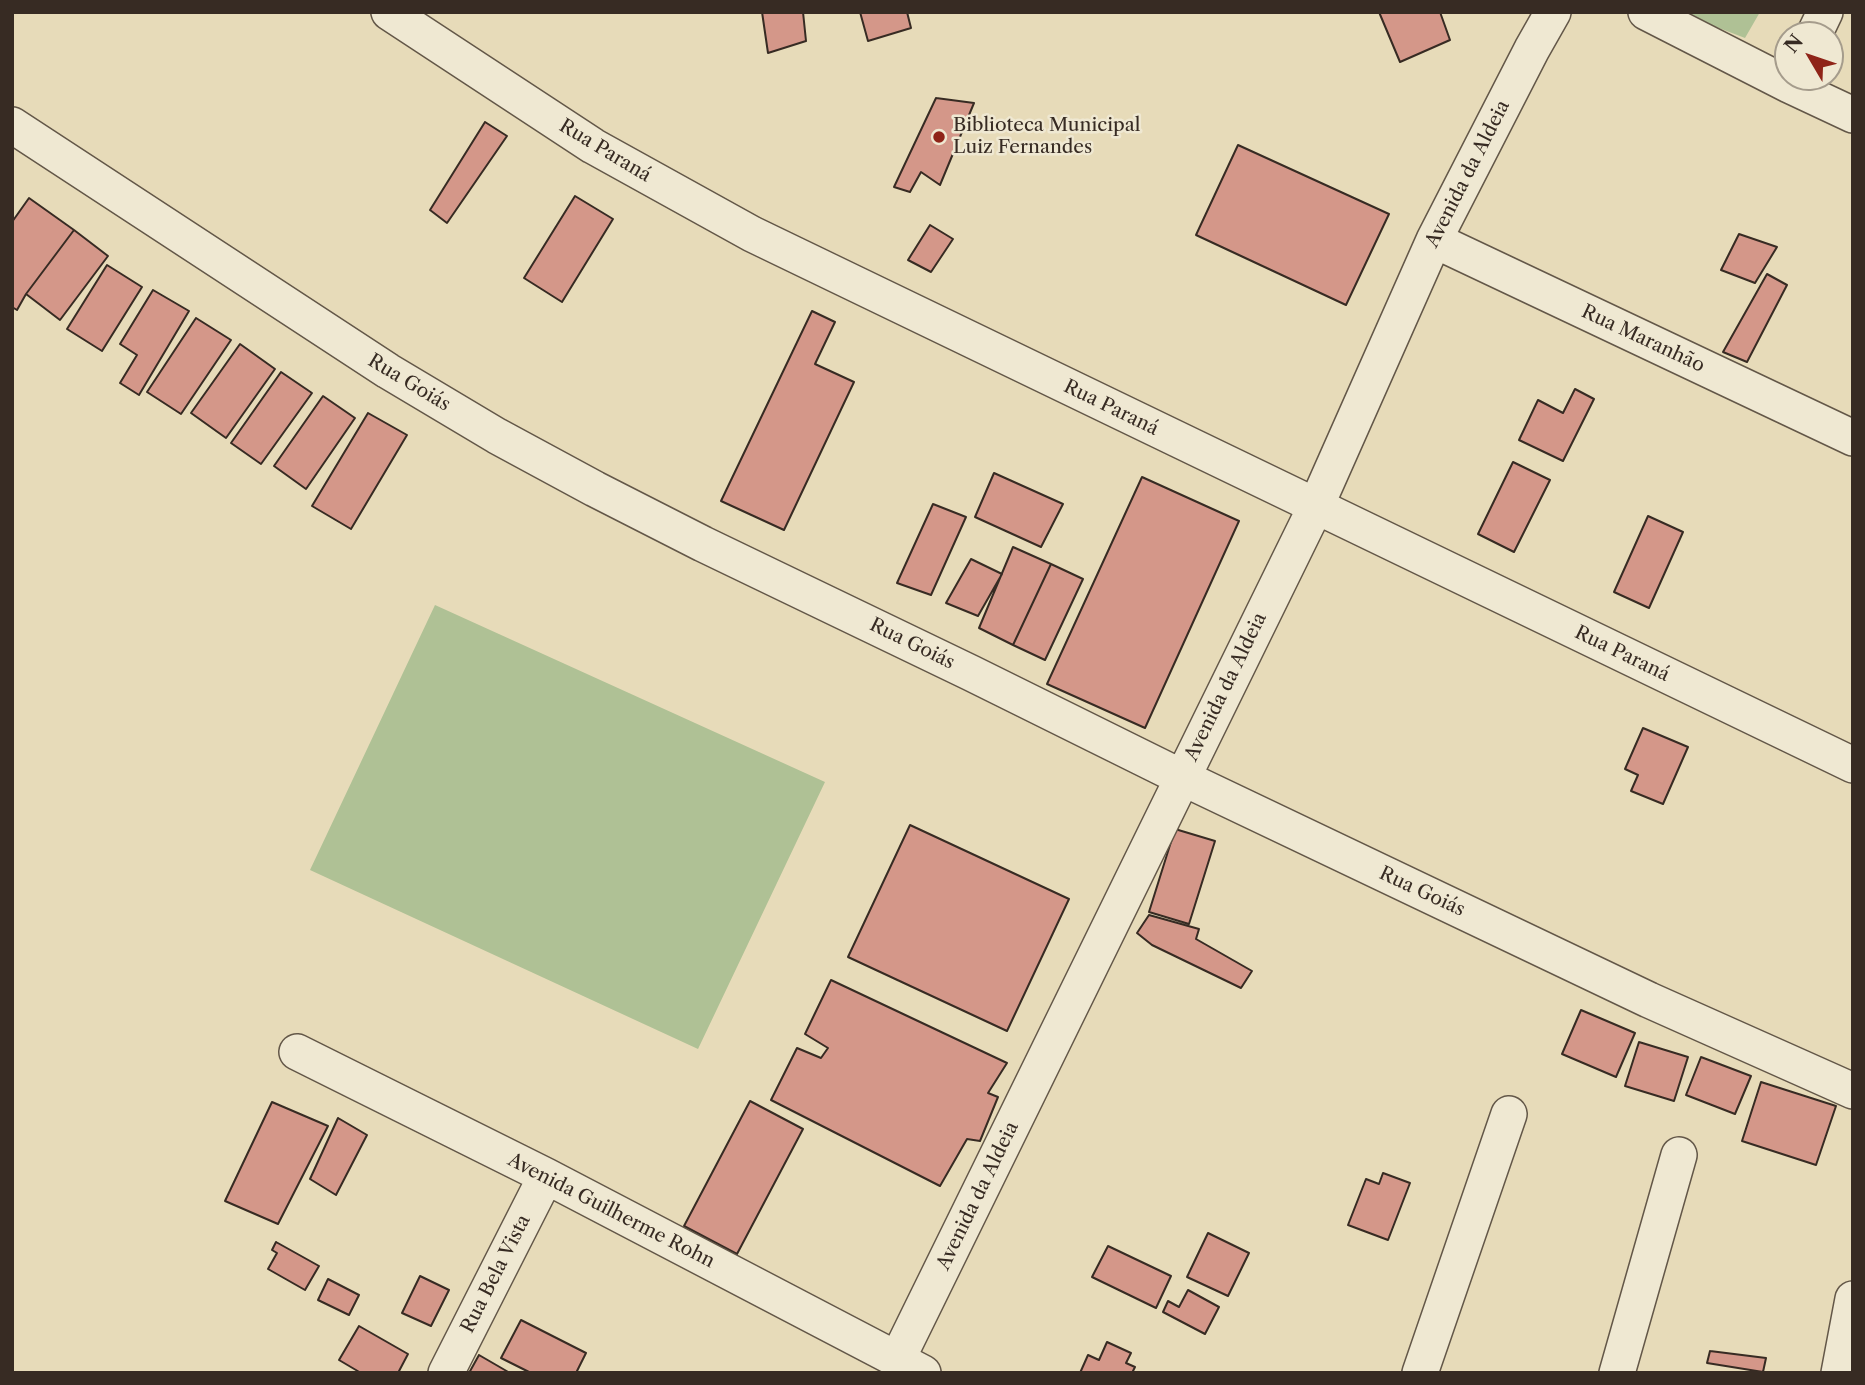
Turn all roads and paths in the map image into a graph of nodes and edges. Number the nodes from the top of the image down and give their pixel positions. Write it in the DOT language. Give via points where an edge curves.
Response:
graph roads {
  1 [pos="1553,12"];
  2 [pos="1646,12"];
  3 [pos="409,16"];
  4 [pos="1774,73"];
  5 [pos="1809,91"];
  6 [pos="1853,115"];
  7 [pos="12,125"];
  8 [pos="1434,240"];
  9 [pos="1853,438"];
  10 [pos="1316,506"];
  11 [pos="1853,765"];
  12 [pos="1181,777"];
  13 [pos="297,1052"];
  14 [pos="1853,1091"];
  15 [pos="1509,1114"];
  16 [pos="1679,1155"];
  17 [pos="546,1176"];
  18 [pos="1853,1299"];
  19 [pos="916,1369"];
  20 [pos="446,1373"];
  21 [pos="1420,1373"];
  22 [pos="1618,1373"];
  23 [pos="1839,1373"];
  1 -- 8 [label="street, Avenida da Aldeia"];
  2 -- 4 [label="street"];
  3 -- 10 [label="street, Rua Paraná" via="593,146 752,234"];
  5 -- 6 [label="street"];
  7 -- 12 [label="street, Rua Goiás" via="388,371 497,436 703,544"];
  8 -- 9 [label="street, Rua Maranhão"];
  8 -- 10 [label="street, Avenida da Aldeia"];
  10 -- 11 [label="street, Rua Paraná"];
  10 -- 12 [label="street, Avenida da Aldeia"];
  12 -- 14 [label="street, Rua Goiás" via="1649,1000"];
  12 -- 19 [label="street, Avenida da Aldeia"];
  13 -- 17 [label="street, Avenida Guilherme Rohn"];
  15 -- 21 [label="street"];
  16 -- 22 [label="street"];
  17 -- 19 [label="street, Avenida Guilherme Rohn"];
  17 -- 20 [label="street, Rua Bela Vista"];
  18 -- 23 [label="street"];
}
